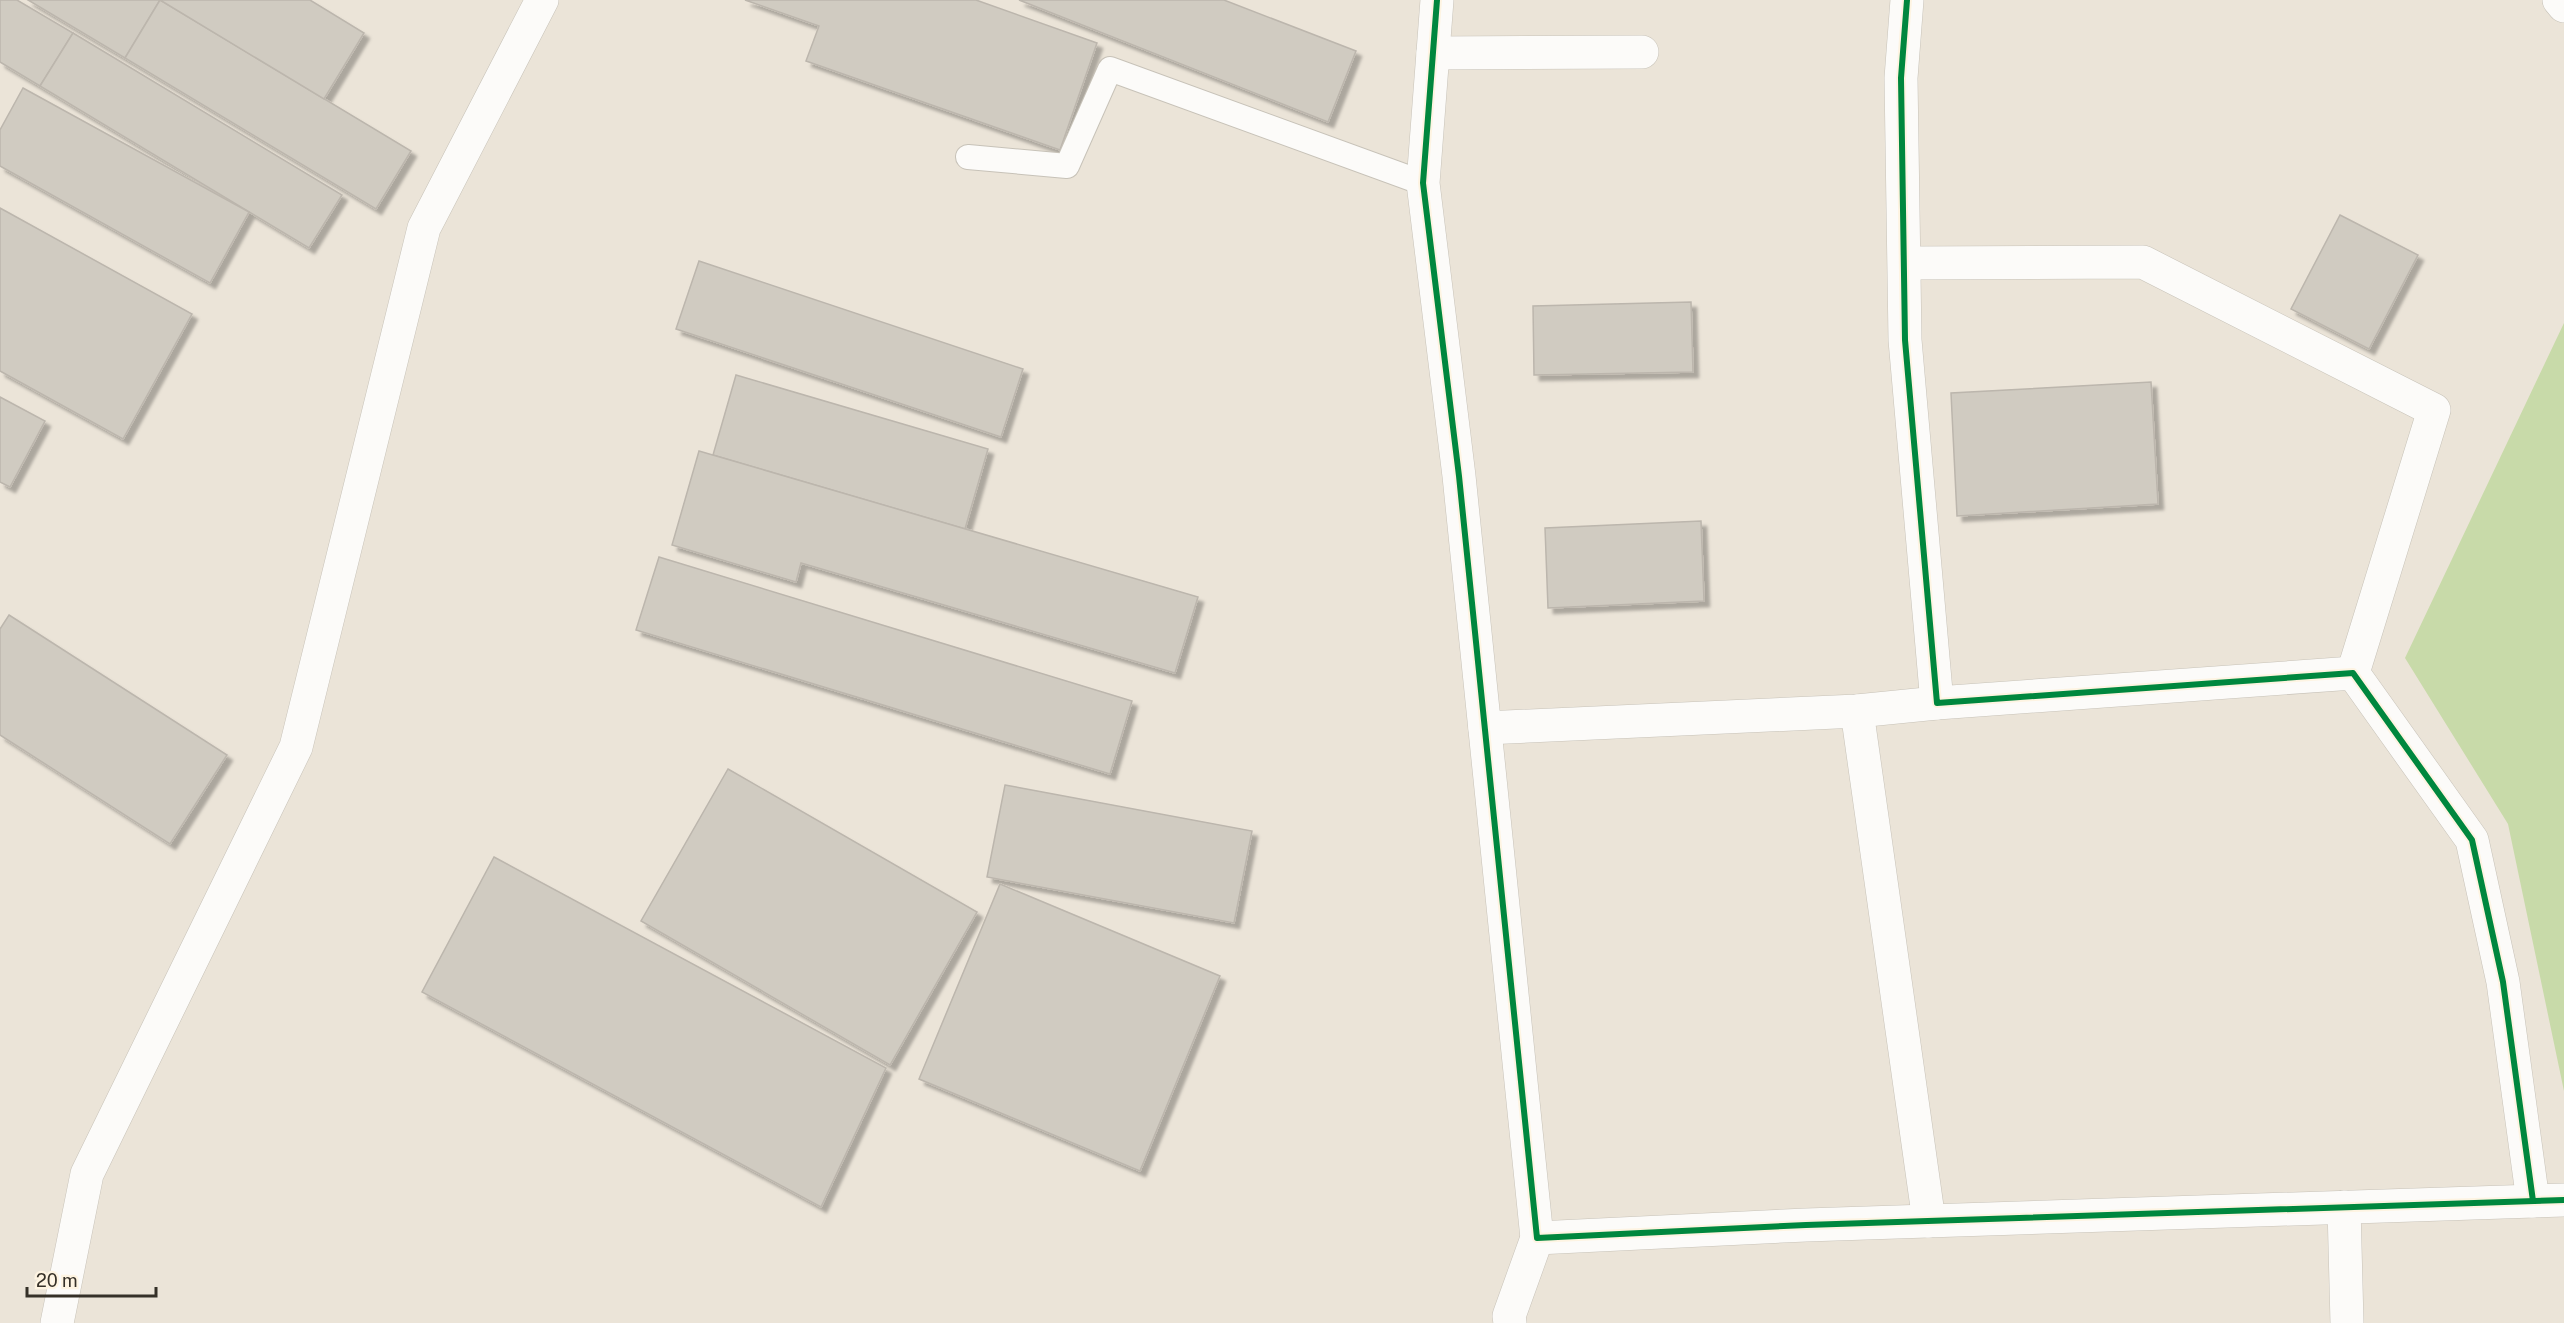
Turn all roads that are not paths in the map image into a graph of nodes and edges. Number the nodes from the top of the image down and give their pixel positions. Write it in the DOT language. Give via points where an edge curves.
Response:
graph roads {
  1 [pos="542,0"];
  2 [pos="1437,0"];
  3 [pos="1906,0"];
  4 [pos="2559,0"];
  5 [pos="2564,6"];
  6 [pos="1642,52"];
  7 [pos="1433,53"];
  8 [pos="968,157"];
  9 [pos="1424,183"];
  10 [pos="1905,263"];
  11 [pos="2353,673"];
  12 [pos="1937,704"];
  13 [pos="1857,711"];
  14 [pos="1485,728"];
  15 [pos="2548,1200"];
  16 [pos="2344,1207"];
  17 [pos="1929,1221"];
  18 [pos="1537,1238"];
  19 [pos="57,1323"];
  20 [pos="1510,1323"];
  21 [pos="2347,1323"];
  1 -- 19 [label="street" via="424,228 296,747 87,1174"];
  2 -- 7 [label="street"];
  3 -- 10 [label="street" via="1901,78"];
  4 -- 5 [label="street"];
  6 -- 7 [label="street"];
  7 -- 9 [label="street"];
  8 -- 9 [label="lane" via="1067,166 1110,69"];
  9 -- 14 [label="street"];
  10 -- 11 [label="street" via="2143,262 2434,410"];
  10 -- 12 [label="street" via="1905,340"];
  11 -- 12 [label="street"];
  11 -- 15 [label="street" via="2472,840"];
  12 -- 13 [label="street"];
  13 -- 14 [label="street"];
  13 -- 17 [label="street"];
  14 -- 18 [label="street"];
  15 -- 16 [label="street"];
  16 -- 17 [label="street"];
  16 -- 21 [label="street"];
  17 -- 18 [label="street"];
  18 -- 20 [label="street"];
}
